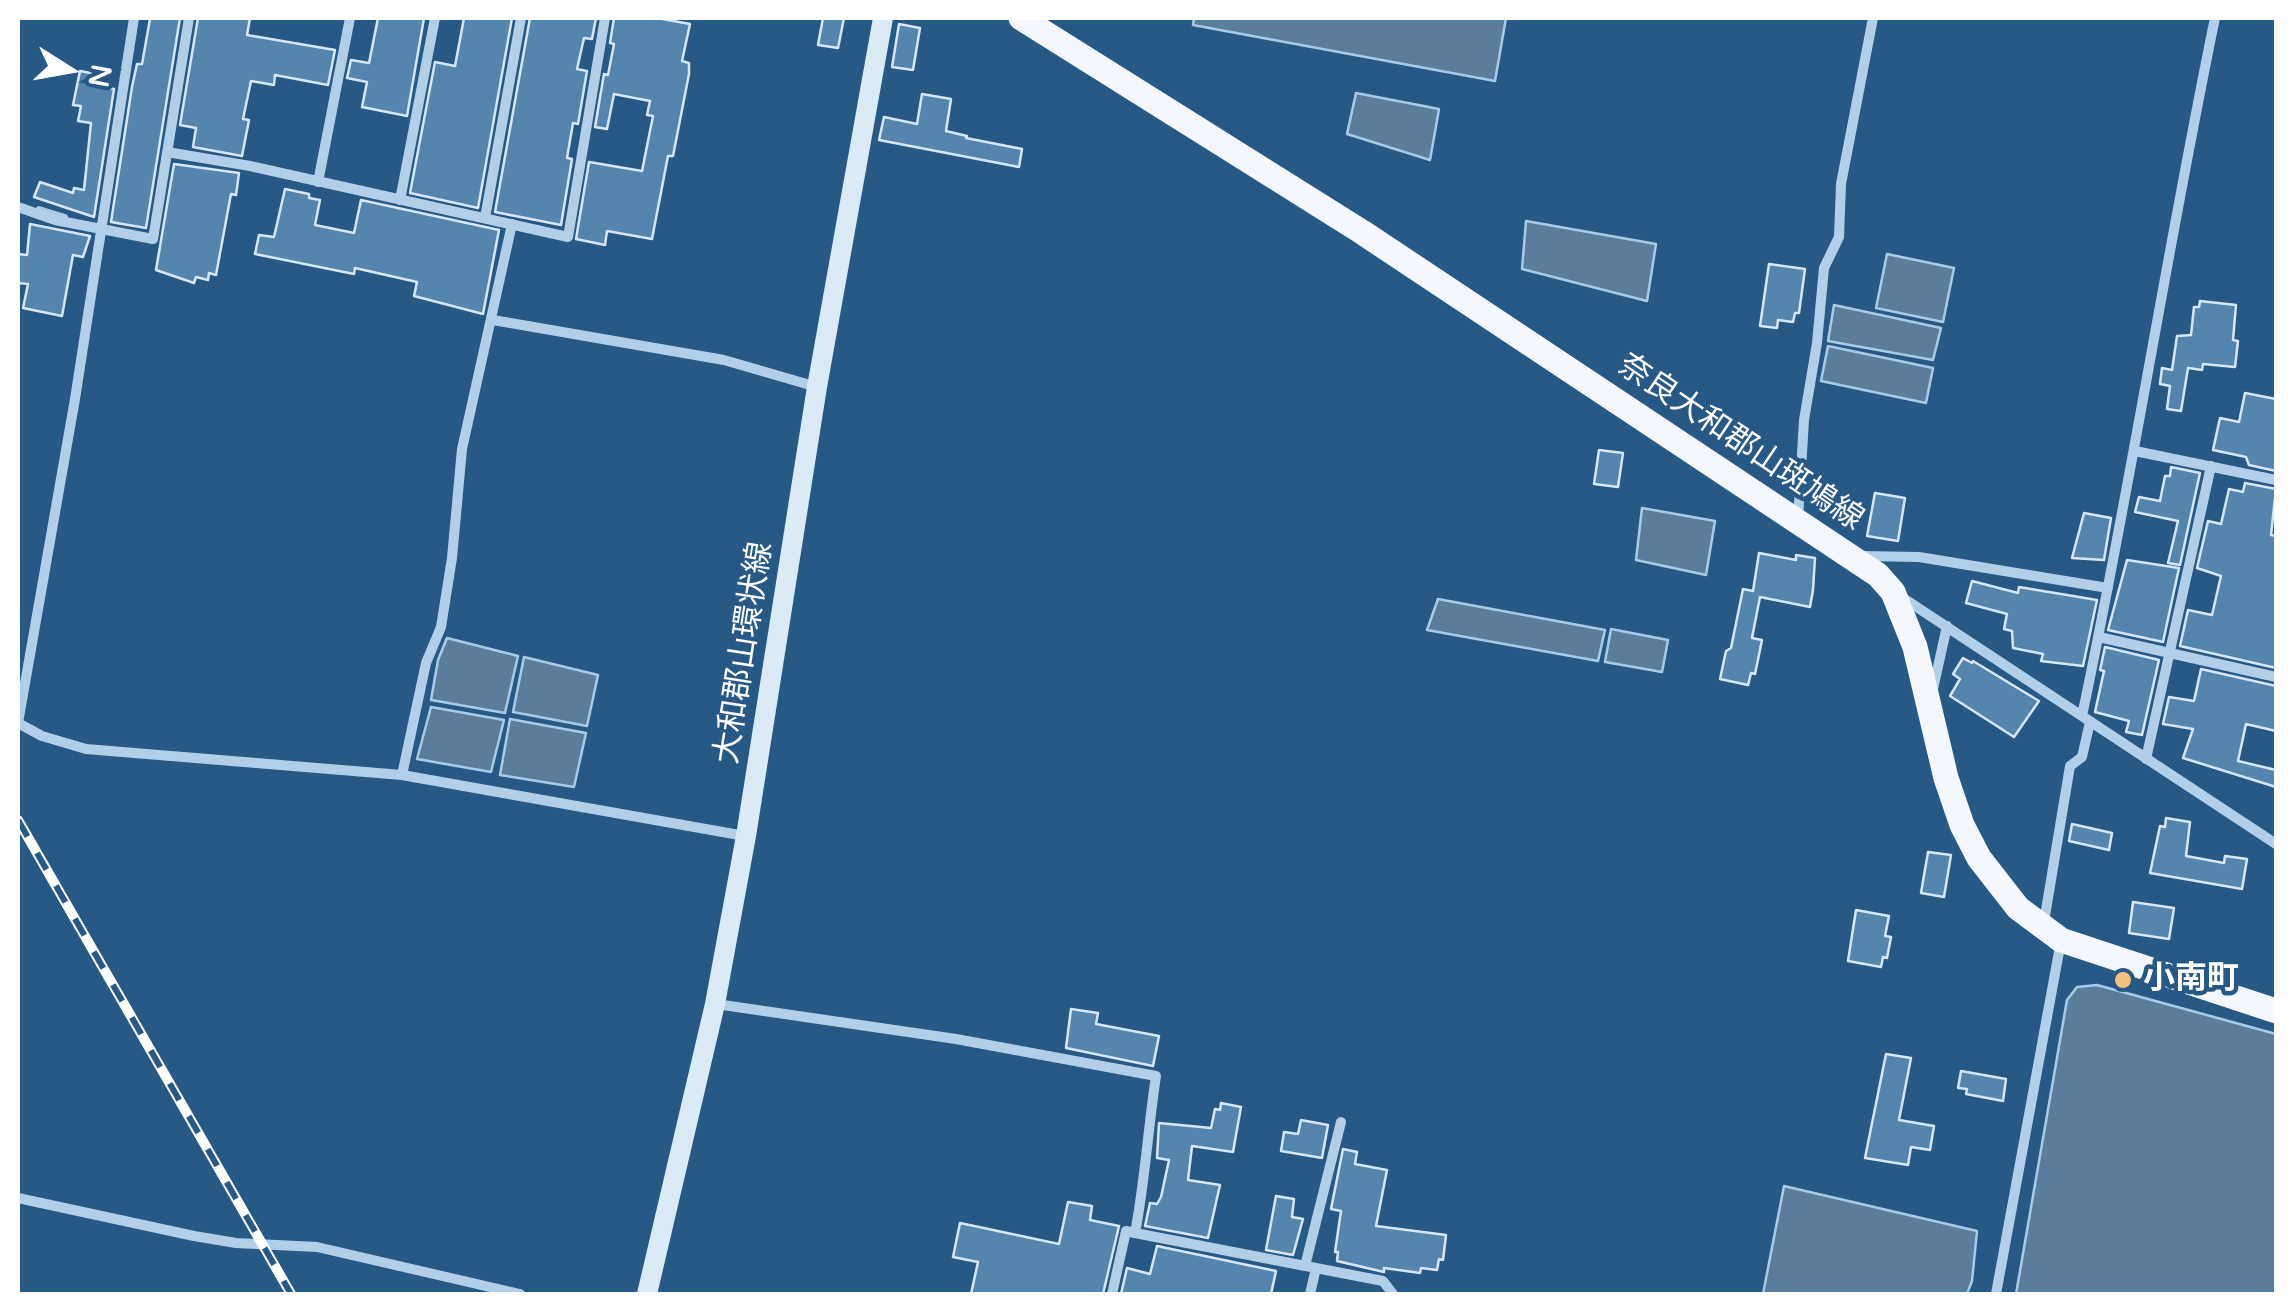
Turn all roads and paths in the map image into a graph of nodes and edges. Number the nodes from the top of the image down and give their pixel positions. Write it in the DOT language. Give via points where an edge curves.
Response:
graph roads {
  1 [pos="134,18"];
  2 [pos="189,18"];
  3 [pos="350,18"];
  4 [pos="435,18"];
  5 [pos="521,18"];
  6 [pos="605,18"];
  7 [pos="883,18"];
  8 [pos="1021,18"];
  9 [pos="1872,18"];
  10 [pos="2216,18"];
  11 [pos="166,152"];
  12 [pos="318,182"];
  13 [pos="400,200"];
  14 [pos="18,207"];
  15 [pos="485,218"];
  16 [pos="512,224"];
  17 [pos="102,229"];
  18 [pos="493,320"];
  19 [pos="817,387"];
  20 [pos="2135,451"];
  21 [pos="2211,466"];
  22 [pos="2276,480"];
  23 [pos="1798,520"];
  24 [pos="1850,556"];
  25 [pos="2108,588"];
  26 [pos="1894,592"];
  27 [pos="1947,626"];
  28 [pos="2098,637"];
  29 [pos="2170,652"];
  30 [pos="2276,677"];
  31 [pos="1930,706"];
  32 [pos="2086,719"];
  33 [pos="2146,760"];
  34 [pos="402,775"];
  35 [pos="746,836"];
  36 [pos="2276,844"];
  37 [pos="2052,934"];
  38 [pos="715,1004"];
  39 [pos="2276,1010"];
  40 [pos="1341,1122"];
  41 [pos="18,1198"];
  42 [pos="1135,1233"];
  43 [pos="1311,1267"];
  44 [pos="520,1294"];
  45 [pos="648,1294"];
  46 [pos="1112,1294"];
  47 [pos="1310,1294"];
  48 [pos="1393,1294"];
  49 [pos="1996,1294"];
  1 -- 17 [label="street"];
  2 -- 11 [label="street"];
  3 -- 12 [label="street"];
  4 -- 13 [label="street"];
  5 -- 15 [label="street"];
  6 -- 16 [label="street" via="568,237"];
  7 -- 19 [label="main road, 大和郡山環状線"];
  8 -- 23 [label="main road, 奈良大和郡山斑鳩線" via="1362,232"];
  9 -- 23 [label="street" via="1840,184 1838,236 1824,268"];
  10 -- 20 [label="street"];
  11 -- 12 [label="street"];
  11 -- 17 [label="street" via="154,239"];
  12 -- 13 [label="street"];
  13 -- 15 [label="street"];
  14 -- 17 [label="street"];
  15 -- 16 [label="street"];
  16 -- 18 [label="street"];
  17 -- 34 [label="street" via="18,724 98,750"];
  18 -- 19 [label="street" via="724,360"];
  18 -- 34 [label="street" via="462,449 441,627 426,663"];
  19 -- 35 [label="main road, 大和郡山環状線"];
  20 -- 21 [label="street"];
  20 -- 25 [label="street"];
  21 -- 22 [label="street"];
  21 -- 29 [label="street"];
  23 -- 24 [label="main road, 奈良大和郡山斑鳩線"];
  24 -- 25 [label="street" via="1920,557"];
  24 -- 26 [label="main road, 奈良大和郡山斑鳩線"];
  25 -- 28 [label="street"];
  26 -- 27 [label="street"];
  26 -- 31 [label="main road, 奈良大和郡山斑鳩線"];
  27 -- 31 [label="street"];
  27 -- 32 [label="street"];
  28 -- 29 [label="street"];
  28 -- 32 [label="street"];
  29 -- 30 [label="street"];
  29 -- 33 [label="street"];
  31 -- 37 [label="main road, 奈良大和郡山斑鳩線" via="1962,825 1999,886"];
  32 -- 33 [label="street"];
  32 -- 37 [label="street" via="2082,756 2070,766"];
  33 -- 36 [label="street"];
  34 -- 35 [label="street"];
  35 -- 38 [label="main road, 大和郡山環状線"];
  37 -- 39 [label="main road, 奈良大和郡山斑鳩線"];
  37 -- 49 [label="street"];
  38 -- 42 [label="street" via="956,1038 1156,1076"];
  38 -- 45 [label="main road, 大和郡山環状線"];
  40 -- 43 [label="street"];
  41 -- 44 [label="street" via="194,1236 317,1247"];
  42 -- 43 [label="street"];
  42 -- 46 [label="street" via="1126,1232"];
  43 -- 47 [label="street"];
  43 -- 48 [label="street" via="1383,1281"];
}
